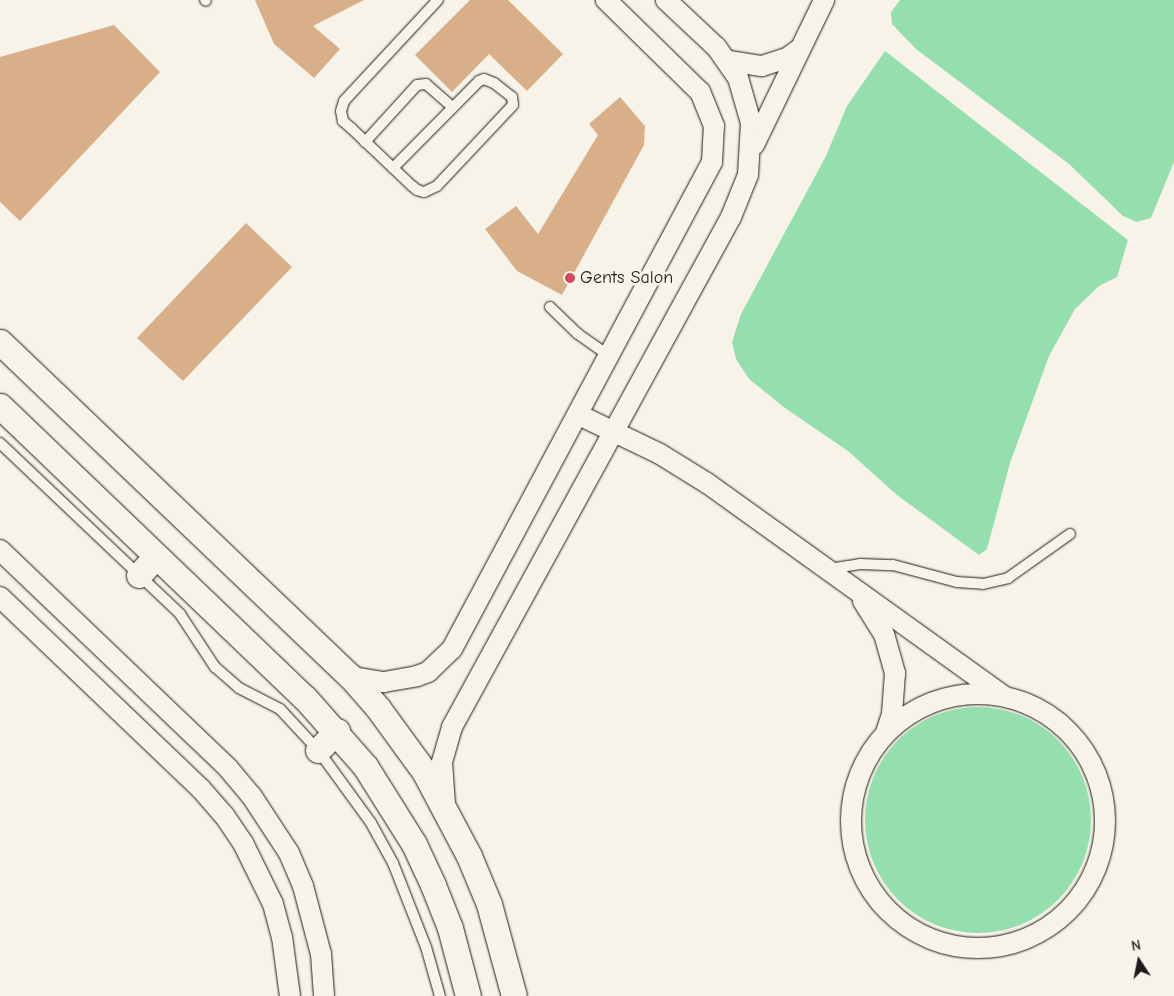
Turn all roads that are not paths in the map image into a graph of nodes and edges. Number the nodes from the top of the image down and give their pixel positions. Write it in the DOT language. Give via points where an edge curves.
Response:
graph roads {
  1 [pos="438,0"];
  2 [pos="606,0"];
  3 [pos="666,0"];
  4 [pos="824,0"];
  5 [pos="798,50"];
  6 [pos="728,61"];
  7 [pos="452,107"];
  8 [pos="365,142"];
  9 [pos="752,149"];
  10 [pos="393,168"];
  11 [pos="550,307"];
  12 [pos="0,342"];
  13 [pos="610,356"];
  14 [pos="0,406"];
  15 [pos="579,415"];
  16 [pos="612,431"];
  17 [pos="0,443"];
  18 [pos="1070,534"];
  19 [pos="0,550"];
  20 [pos="156,556"];
  21 [pos="829,569"];
  22 [pos="138,575"];
  23 [pos="847,582"];
  24 [pos="0,597"];
  25 [pos="351,677"];
  26 [pos="1002,696"];
  27 [pos="337,731"];
  28 [pos="886,733"];
  29 [pos="318,750"];
  30 [pos="446,809"];
  31 [pos="290,996"];
  32 [pos="324,996"];
  33 [pos="440,996"];
  34 [pos="468,996"];
  35 [pos="514,996"];
  1 -- 8 [label="lane" via="344,101 343,121"];
  2 -- 13 [label="street" via="700,92 714,126 715,144 706,179"];
  3 -- 6 [label="street"];
  4 -- 5 [label="street"];
  5 -- 6 [label="street" via="787,58 762,66"];
  5 -- 9 [label="street"];
  6 -- 9 [label="street" via="749,109"];
  7 -- 8 [label="lane" via="426,84 417,85"];
  7 -- 10 [label="lane"];
  7 -- 10 [label="lane" via="484,78 494,82 514,101 510,109 431,190 417,190"];
  8 -- 10 [label="lane"];
  9 -- 16 [label="street" via="741,197"];
  11 -- 13 [label="lane" via="578,334"];
  12 -- 25 [label="street"];
  13 -- 15 [label="street"];
  14 -- 20 [label="street"];
  15 -- 16 [label="street"];
  15 -- 25 [label="street" via="452,649 428,672 401,680 367,681"];
  16 -- 21 [label="street" via="684,468"];
  16 -- 30 [label="street" via="452,727 442,762"];
  17 -- 22 [label="lane"];
  18 -- 21 [label="lane" via="1008,578 983,584 957,582 893,565 860,564"];
  19 -- 32 [label="street" via="228,768 251,795 289,854 303,886 321,954"];
  20 -- 22 [label="street"];
  20 -- 27 [label="street"];
  21 -- 23 [label="street"];
  22 -- 29 [label="lane" via="188,624 215,667 240,688 280,709"];
  23 -- 26 [label="street"];
  23 -- 28 [label="street" via="874,616 891,653 895,694"];
  24 -- 31 [label="street" via="201,789 224,815 243,843 273,904 282,937"];
  25 -- 30 [label="street" via="403,740"];
  26 -- 28 [label="street" via="952,696 928,704"];
  26 -- 28 [label="street" via="1030,705 1055,720 1076,740 1095,774 1105,820 1102,850 1092,877 1076,901 1055,921 1030,936 1002,945 973,947 944,943 917,932 893,916 874,894 860,868 852,840 851,812 856,783 868,756"];
  27 -- 29 [label="street"];
  27 -- 34 [label="street" via="391,804 414,844 450,928"];
  29 -- 33 [label="lane" via="366,816 393,863 426,946"];
  30 -- 35 [label="street" via="489,904"];
}
